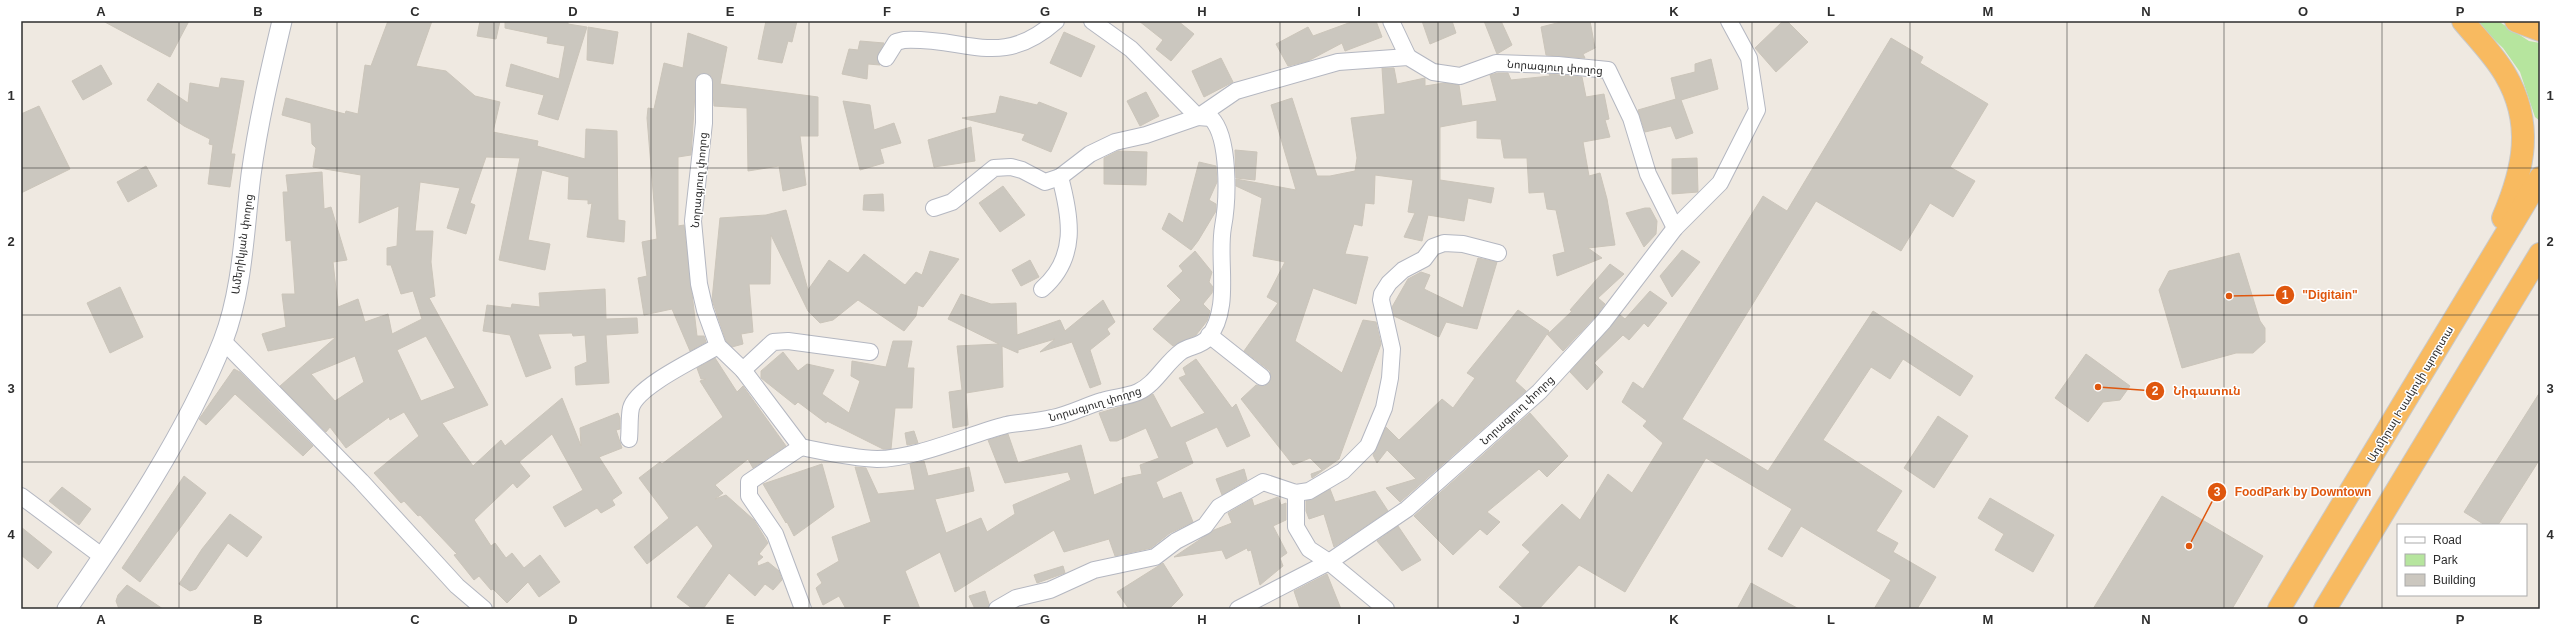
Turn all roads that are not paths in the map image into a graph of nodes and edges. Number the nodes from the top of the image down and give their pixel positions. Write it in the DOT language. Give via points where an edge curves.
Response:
graph roads {
  1 [pos="282,21"];
  2 [pos="1056,21"];
  3 [pos="1092,21"];
  4 [pos="1391,21"];
  5 [pos="1729,21"];
  6 [pos="2463,21"];
  7 [pos="2516,21"];
  8 [pos="2540,30"];
  9 [pos="1408,57"];
  10 [pos="886,58"];
  11 [pos="704,82"];
  12 [pos="1198,117"];
  13 [pos="1060,177"];
  14 [pos="2540,178"];
  15 [pos="934,208"];
  16 [pos="1675,228"];
  17 [pos="1498,253"];
  18 [pos="2540,254"];
  19 [pos="2483,275"];
  20 [pos="1042,289"];
  21 [pos="1209,335"];
  22 [pos="223,341"];
  23 [pos="718,346"];
  24 [pos="870,352"];
  25 [pos="743,370"];
  26 [pos="1262,377"];
  27 [pos="629,439"];
  28 [pos="801,447"];
  29 [pos="1296,493"];
  30 [pos="21,496"];
  31 [pos="103,557"];
  32 [pos="1329,562"];
  33 [pos="67,609"];
  34 [pos="484,609"];
  35 [pos="803,609"];
  36 [pos="997,609"];
  37 [pos="1238,609"];
  38 [pos="1386,609"];
  39 [pos="2279,609"];
  40 [pos="2325,609"];
  1 -- 22 [label="street, Ամերիկյան փողոց" via="251,173 237,287"];
  2 -- 10 [label="street" via="1022,44 997,50 915,39 896,42"];
  3 -- 12 [label="street" via="1131,49"];
  4 -- 9 [label="street"];
  5 -- 16 [label="street, Նորագյուղ փողոց" via="1749,58 1757,110 1720,184"];
  6 -- 19 [label="highway" via="2506,74 2523,124 2524,144 2517,185"];
  7 -- 8 [label="highway"];
  9 -- 12 [label="street" via="1338,62 1243,89"];
  9 -- 16 [label="street, Նորագյուղ փողոց" via="1433,72 1460,76 1496,63 1608,70 1630,118 1648,174"];
  11 -- 23 [label="street, Նորագյուղ փողոց" via="704,123 693,221 698,284"];
  12 -- 13 [label="street" via="1146,135 1115,142 1090,154"];
  12 -- 21 [label="street" via="1211,118 1219,126 1225,157 1226,208 1221,240 1219,310"];
  13 -- 15 [label="street" via="1045,182 1022,170 994,168 952,202"];
  13 -- 20 [label="street" via="1069,210 1068,249 1054,279"];
  14 -- 19 [label="highway, Ադմիրալ Իսակովի պողոտա"];
  16 -- 32 [label="street, Նորագյուղ փողոց" via="1604,321 1539,392 1407,509"];
  17 -- 29 [label="street" via="1463,244 1444,243 1433,247 1424,259 1389,282 1381,300 1392,349 1390,378 1384,408 1368,446 1343,471 1309,491"];
  18 -- 40 [label="highway"];
  19 -- 39 [label="highway, Ադմիրալ Իսակովի պողոտա"];
  21 -- 26 [label="street"];
  21 -- 28 [label="street, Նորագյուղ փողոց" via="1202,343 1175,357 1141,390 1053,418 1008,425 914,452 878,459"];
  22 -- 31 [label="street, Ամերիկյան փողոց" via="183,426"];
  22 -- 34 [label="street" via="361,481 457,586"];
  23 -- 25 [label="street, Նորագյուղ փողոց"];
  23 -- 27 [label="street" via="639,395 631,407"];
  24 -- 25 [label="street" via="795,342 773,342"];
  25 -- 28 [label="street, Նորագյուղ փողոց"];
  28 -- 35 [label="street" via="749,482 749,496 775,534"];
  29 -- 32 [label="street" via="1296,527 1308,549"];
  29 -- 36 [label="street" via="1264,482 1219,507 1205,526 1176,541 1155,557 1094,570 1050,590 1016,598"];
  30 -- 31 [label="street"];
  31 -- 33 [label="street, Ամերիկյան փողոց"];
  32 -- 37 [label="street, Նորագյուղ փողոց"];
  32 -- 38 [label="street"];
}
